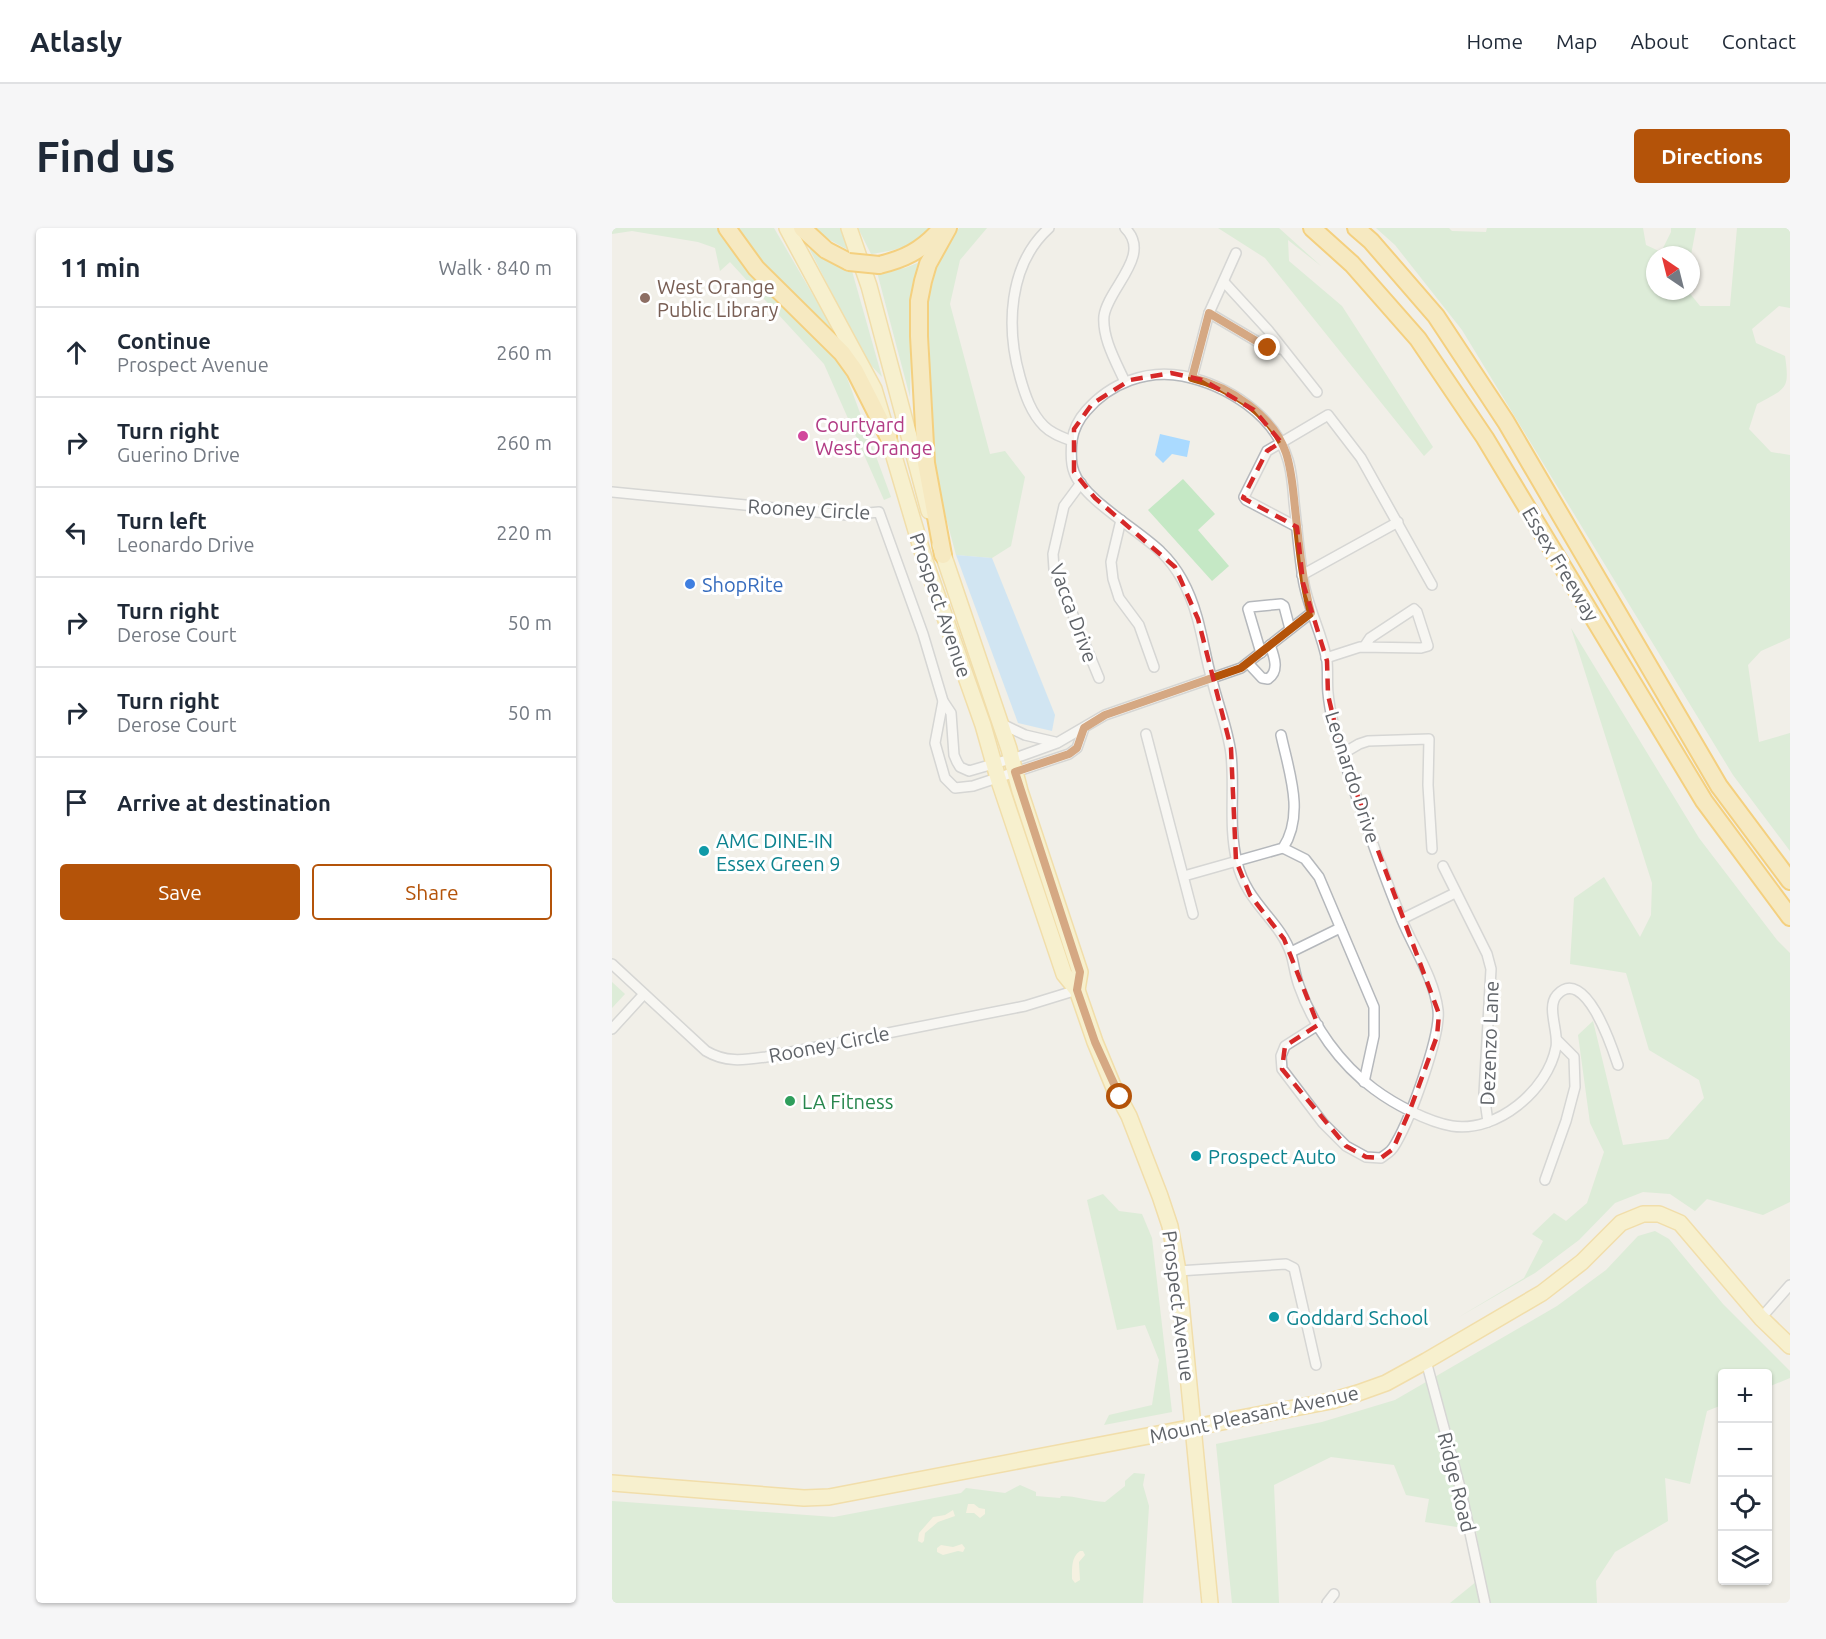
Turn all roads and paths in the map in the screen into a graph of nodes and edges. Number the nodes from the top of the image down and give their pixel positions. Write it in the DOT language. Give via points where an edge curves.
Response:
graph roads {
  1 [pos="727,228"];
  2 [pos="787,228"];
  3 [pos="802,228"];
  4 [pos="849,228"];
  5 [pos="941,228"];
  6 [pos="948,228"];
  7 [pos="1050,228"];
  8 [pos="1125,228"];
  9 [pos="1305,228"];
  10 [pos="1356,228"];
  11 [pos="1317,233"];
  12 [pos="1236,253"];
  13 [pos="1224,282"];
  14 [pos="1209,313"];
  15 [pos="1282,349"];
  16 [pos="1192,378"];
  17 [pos="1125,382"];
  18 [pos="1317,392"];
  19 [pos="888,436"];
  20 [pos="1072,441"];
  21 [pos="1281,442"];
  22 [pos="1081,483"];
  23 [pos="612,492"];
  24 [pos="1120,520"];
  25 [pos="1398,522"];
  26 [pos="1297,527"];
  27 [pos="943,555"];
  28 [pos="1302,575"];
  29 [pos="1432,585"];
  30 [pos="1311,613"];
  31 [pos="1290,629"];
  32 [pos="1270,645"];
  33 [pos="1364,647"];
  34 [pos="1261,653"];
  35 [pos="1326,657"];
  36 [pos="1248,663"];
  37 [pos="1154,667"];
  38 [pos="1099,678"];
  39 [pos="1211,679"];
  40 [pos="943,701"];
  41 [pos="1000,723"];
  42 [pos="1084,728"];
  43 [pos="1146,734"];
  44 [pos="1281,735"];
  45 [pos="1057,742"];
  46 [pos="1342,754"];
  47 [pos="1013,766"];
  48 [pos="996,771"];
  49 [pos="1284,848"];
  50 [pos="1432,849"];
  51 [pos="1236,861"];
  52 [pos="1443,866"];
  53 [pos="1184,876"];
  54 [pos="1790,881"];
  55 [pos="1455,893"];
  56 [pos="1193,914"];
  57 [pos="1790,917"];
  58 [pos="1402,919"];
  59 [pos="1340,928"];
  60 [pos="1291,952"];
  61 [pos="612,964"];
  62 [pos="1077,990"];
  63 [pos="644,994"];
  64 [pos="1318,1025"];
  65 [pos="612,1029"];
  66 [pos="1557,1040"];
  67 [pos="1618,1065"];
  68 [pos="1364,1082"];
  69 [pos="1410,1110"];
  70 [pos="1488,1122"];
  71 [pos="1545,1180"];
  72 [pos="1178,1271"];
  73 [pos="1790,1285"];
  74 [pos="1761,1318"];
  75 [pos="1790,1346"];
  76 [pos="1426,1361"];
  77 [pos="1316,1365"];
  78 [pos="1193,1427"];
  79 [pos="612,1483"];
  80 [pos="1334,1594"];
  81 [pos="1210,1603"];
  82 [pos="1327,1603"];
  83 [pos="1485,1603"];
  1 -- 19 [label="highway" via="756,268 842,352"];
  2 -- 19 [label="main road, Prospect Avenue" via="874,389"];
  3 -- 5 [label="highway, bridge" via="826,250 849,262 879,265 911,255"];
  4 -- 27 [label="main road, Prospect Avenue" via="869,286"];
  6 -- 27 [label="highway" via="928,264 919,301 926,464"];
  7 -- 20 [label="street" via="1025,259 1014,294 1011,335 1022,384 1036,417 1054,434"];
  8 -- 17 [label="street" via="1134,240 1134,252 1104,318 1109,346"];
  9 -- 11 [label="highway, Essex Freeway"];
  10 -- 54 [label="highway, Essex Freeway" via="1436,316 1506,422 1719,786"];
  11 -- 57 [label="highway, Essex Freeway" via="1352,264 1418,339 1485,438 1704,801"];
  12 -- 13 [label="street"];
  13 -- 14 [label="street"];
  13 -- 15 [label="street"];
  14 -- 15 [label="street" via="1268,348"];
  14 -- 16 [label="street"];
  15 -- 18 [label="street"];
  16 -- 17 [label="street, Leonardo Drive" via="1157,373"];
  16 -- 21 [label="street, Leonardo Drive" via="1237,397"];
  17 -- 20 [label="street, Leonardo Drive" via="1082,415"];
  19 -- 48 [label="main road, Prospect Avenue" via="925,561"];
  20 -- 22 [label="street, Leonardo Drive" via="1074,472"];
  21 -- 25 [label="street" via="1328,415 1361,458"];
  21 -- 26 [label="street, Leonardo Drive" via="1290,467"];
  21 -- 26 [label="street" via="1267,451 1244,497"];
  22 -- 24 [label="street, Leonardo Drive"];
  22 -- 38 [label="street, Vacca Drive" via="1064,506 1053,554 1054,568"];
  23 -- 40 [label="street, Rooney Circle" via="847,515 879,512"];
  24 -- 37 [label="street" via="1111,562 1113,579 1119,598 1139,625"];
  24 -- 39 [label="street, Leonardo Drive" via="1157,548 1188,589"];
  25 -- 28 [label="street"];
  25 -- 29 [label="street"];
  26 -- 28 [label="street, Leonardo Drive"];
  27 -- 41 [label="main road, Prospect Avenue"];
  28 -- 30 [label="street, Leonardo Drive"];
  30 -- 31 [label="street"];
  30 -- 35 [label="street, Leonardo Drive"];
  31 -- 32 [label="street"];
  31 -- 34 [label="street" via="1281,604 1248,609"];
  32 -- 34 [label="street"];
  32 -- 36 [label="street" via="1275,657 1273,676 1268,680 1262,678"];
  33 -- 33 [label="street" via="1421,648 1428,646 1414,609 1370,638"];
  33 -- 35 [label="street"];
  34 -- 36 [label="street"];
  35 -- 46 [label="street, Leonardo Drive" via="1332,720"];
  36 -- 39 [label="street"];
  39 -- 42 [label="street" via="1105,715"];
  39 -- 51 [label="street, Leonardo Drive" via="1231,748"];
  40 -- 48 [label="street, Rooney Circle" via="951,713 954,755 960,767"];
  40 -- 48 [label="street, Rooney Circle" via="935,743 948,783 963,789"];
  41 -- 45 [label="street" via="1025,735"];
  41 -- 47 [label="main road, Prospect Avenue"];
  42 -- 45 [label="street"];
  42 -- 47 [label="street" via="1077,748 1069,754"];
  43 -- 53 [label="street"];
  44 -- 49 [label="street" via="1295,808"];
  45 -- 47 [label="street"];
  46 -- 50 [label="street" via="1368,741 1428,739"];
  46 -- 58 [label="street, Leonardo Drive"];
  47 -- 48 [label="street, Rooney Circle"];
  47 -- 48 [label="street"];
  47 -- 62 [label="main road, Prospect Avenue" via="1080,972"];
  48 -- 62 [label="main road, Prospect Avenue" via="1064,974"];
  49 -- 51 [label="street"];
  49 -- 59 [label="street" via="1312,866"];
  51 -- 53 [label="street"];
  51 -- 60 [label="street, Leonardo Drive" via="1250,896"];
  52 -- 55 [label="street, Dezenzo Lane"];
  53 -- 56 [label="street"];
  55 -- 58 [label="street"];
  55 -- 70 [label="street, Dezenzo Lane" via="1491,969 1484,1094"];
  58 -- 69 [label="street, Leonardo Drive" via="1434,992 1439,1014 1437,1036"];
  59 -- 60 [label="street"];
  59 -- 68 [label="street" via="1374,1007 1374,1036"];
  60 -- 64 [label="street, Leonardo Drive" via="1300,989"];
  61 -- 63 [label="street, Rooney Circle"];
  62 -- 63 [label="street, Rooney Circle" via="1025,1006 736,1061 706,1051"];
  62 -- 72 [label="main road, Prospect Avenue" via="1160,1196"];
  63 -- 65 [label="street"];
  64 -- 68 [label="street, Leonardo Drive" via="1330,1045"];
  64 -- 69 [label="street" via="1285,1046 1282,1069 1346,1146 1366,1157 1381,1158 1393,1149"];
  66 -- 67 [label="street, Leonardo Drive" via="1554,1000 1567,989 1579,990 1588,998"];
  66 -- 70 [label="street, Leonardo Drive" via="1546,1074 1537,1086 1526,1098"];
  66 -- 71 [label="street" via="1574,1057 1575,1087"];
  68 -- 69 [label="street, Leonardo Drive"];
  69 -- 70 [label="street, Leonardo Drive" via="1449,1125"];
  72 -- 77 [label="street" via="1286,1263 1294,1268"];
  72 -- 78 [label="main road, Prospect Avenue"];
  73 -- 74 [label="street"];
  74 -- 75 [label="main road, Mount Pleasant Avenue"];
  74 -- 76 [label="main road, Mount Pleasant Avenue" via="1680,1223 1659,1214 1643,1214 1622,1223 1582,1262 1542,1293"];
  76 -- 78 [label="main road, Mount Pleasant Avenue" via="1386,1383 1331,1401"];
  76 -- 83 [label="street, Ridge Road" via="1461,1491"];
  78 -- 79 [label="main road, Mount Pleasant Avenue" via="829,1497"];
  78 -- 81 [label="main road, Prospect Avenue"];
  80 -- 82 [label="street"];
}
